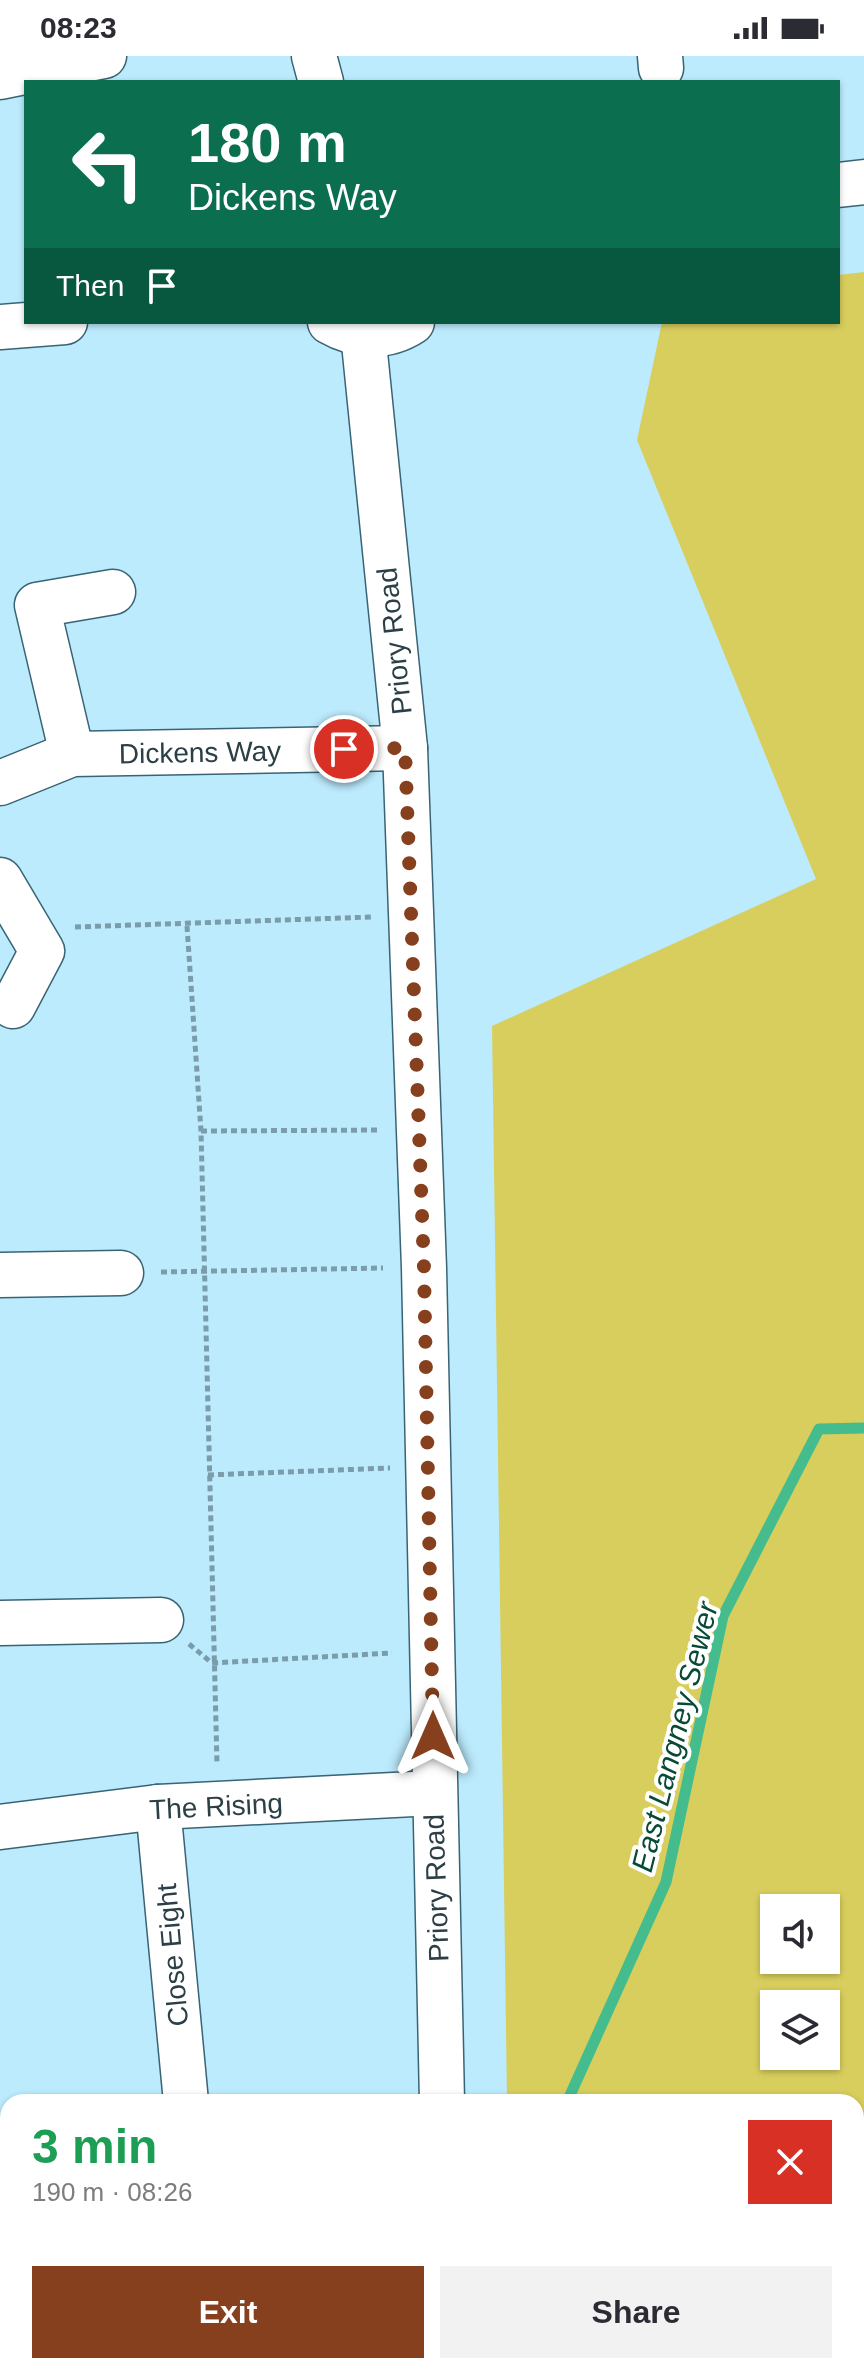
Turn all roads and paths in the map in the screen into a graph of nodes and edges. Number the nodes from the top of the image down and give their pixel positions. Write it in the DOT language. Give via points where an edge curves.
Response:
graph roads {
  1 [pos="104,56"];
  2 [pos="314,56"];
  3 [pos="0,77"];
  4 [pos="320,80"];
  5 [pos="864,182"];
  6 [pos="840,185"];
  7 [pos="39,324"];
  8 [pos="408,324"];
  9 [pos="0,327"];
  10 [pos="346,328"];
  11 [pos="113,592"];
  12 [pos="405,748"];
  13 [pos="72,754"];
  14 [pos="0,783"];
  15 [pos="0,880"];
  16 [pos="411,915"];
  17 [pos="187,926"];
  18 [pos="42,951"];
  19 [pos="13,1006"];
  20 [pos="417,1130"];
  21 [pos="201,1131"];
  22 [pos="424,1268"];
  23 [pos="204,1271"];
  24 [pos="121,1273"];
  25 [pos="0,1275"];
  26 [pos="427,1467"];
  27 [pos="208,1475"];
  28 [pos="161,1620"];
  29 [pos="0,1623"];
  30 [pos="433,1650"];
  31 [pos="212,1663"];
  32 [pos="433,1793"];
  33 [pos="219,1806"];
  34 [pos="158,1807"];
  35 [pos="0,1827"];
  36 [pos="185,2094"];
  37 [pos="442,2094"];
  1 -- 3 [label="street"];
  2 -- 4 [label="street"];
  5 -- 6 [label="street"];
  7 -- 9 [label="street"];
  8 -- 10 [label="street" via="383,335"];
  10 -- 12 [label="street, Priory Road"];
  11 -- 13 [label="street" via="37,605"];
  12 -- 13 [label="street, Dickens Way"];
  12 -- 16 [label="street, Priory Road"];
  13 -- 14 [label="street, Dickens Way"];
  15 -- 18 [label="street"];
  16 -- 17 [label="path"];
  16 -- 20 [label="street, Priory Road"];
  17 -- 18 [label="path" via="76,926"];
  17 -- 21 [label="path"];
  18 -- 19 [label="street"];
  20 -- 21 [label="path"];
  20 -- 22 [label="street, Priory Road"];
  21 -- 23 [label="path"];
  22 -- 23 [label="path"];
  22 -- 26 [label="street, Priory Road"];
  23 -- 24 [label="path"];
  23 -- 27 [label="path"];
  24 -- 25 [label="street"];
  26 -- 27 [label="path"];
  26 -- 30 [label="street, Priory Road"];
  27 -- 31 [label="path"];
  28 -- 29 [label="street"];
  28 -- 31 [label="path"];
  30 -- 31 [label="path"];
  30 -- 32 [label="street, Priory Road"];
  31 -- 33 [label="path"];
  32 -- 33 [label="street, The Rising"];
  32 -- 37 [label="street, Priory Road"];
  33 -- 34 [label="street, The Rising"];
  34 -- 35 [label="street, The Rising"];
  34 -- 36 [label="street, Close Eight"];
}
